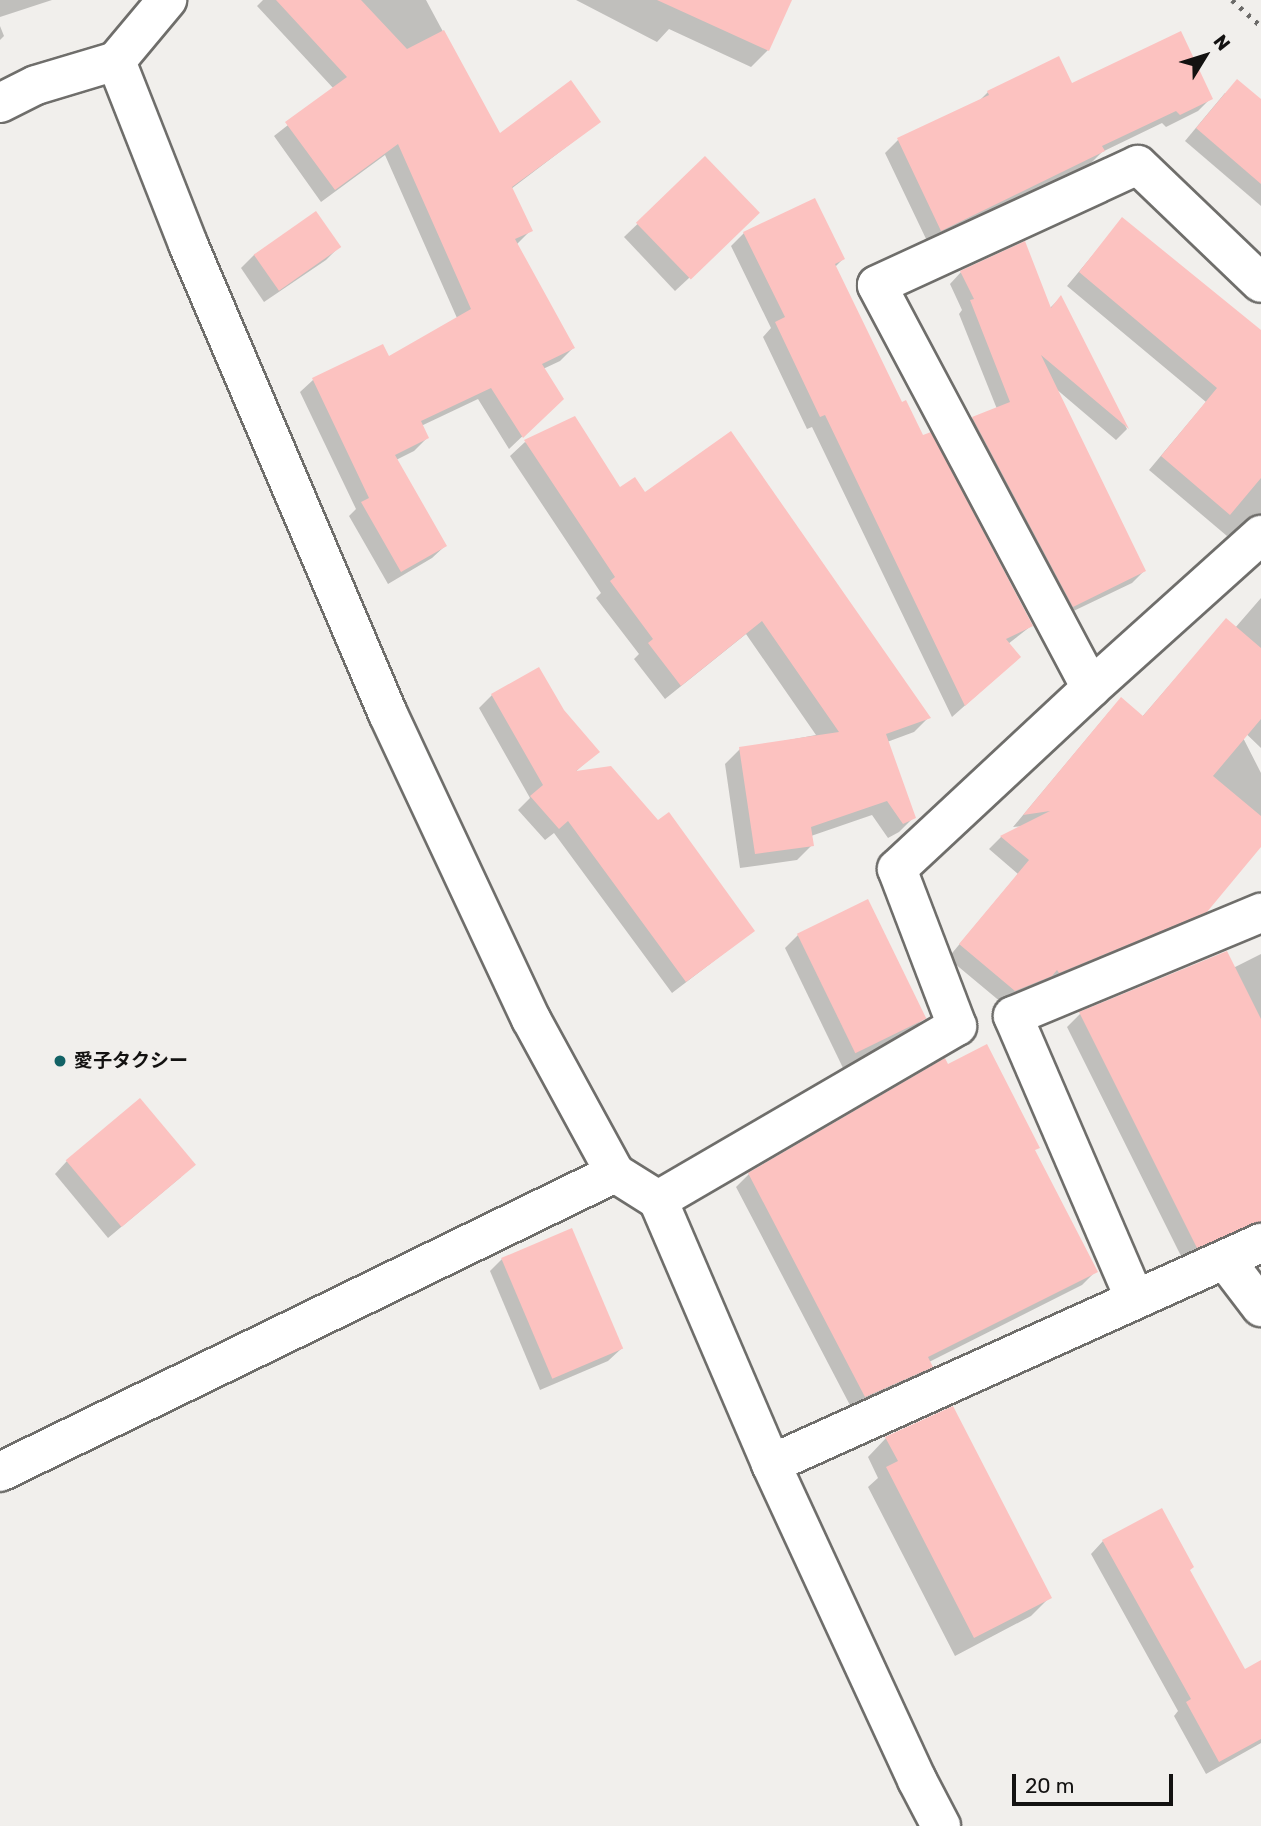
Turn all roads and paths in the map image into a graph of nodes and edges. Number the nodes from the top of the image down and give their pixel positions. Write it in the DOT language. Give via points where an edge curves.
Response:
graph roads {
  1 [pos="167,0"];
  2 [pos="116,61"];
  3 [pos="0,103"];
  4 [pos="1261,283"];
  5 [pos="1261,535"];
  6 [pos="1091,688"];
  7 [pos="1261,913"];
  8 [pos="615,1173"];
  9 [pos="658,1200"];
  10 [pos="1261,1242"];
  11 [pos="1226,1261"];
  12 [pos="1134,1297"];
  13 [pos="1261,1307"];
  14 [pos="771,1464"];
  15 [pos="0,1472"];
  16 [pos="942,1826"];
  1 -- 2 [label="street"];
  2 -- 3 [label="street" via="36,85"];
  2 -- 8 [label="street" via="388,714 531,1019"];
  4 -- 6 [label="street" via="1138,165 877,285"];
  5 -- 6 [label="street"];
  6 -- 9 [label="street" via="897,869 957,1026"];
  7 -- 12 [label="street" via="1013,1016"];
  8 -- 9 [label="street"];
  8 -- 15 [label="street"];
  9 -- 14 [label="street"];
  10 -- 11 [label="street"];
  11 -- 12 [label="street"];
  11 -- 13 [label="street"];
  12 -- 14 [label="street"];
  14 -- 16 [label="street"];
}
